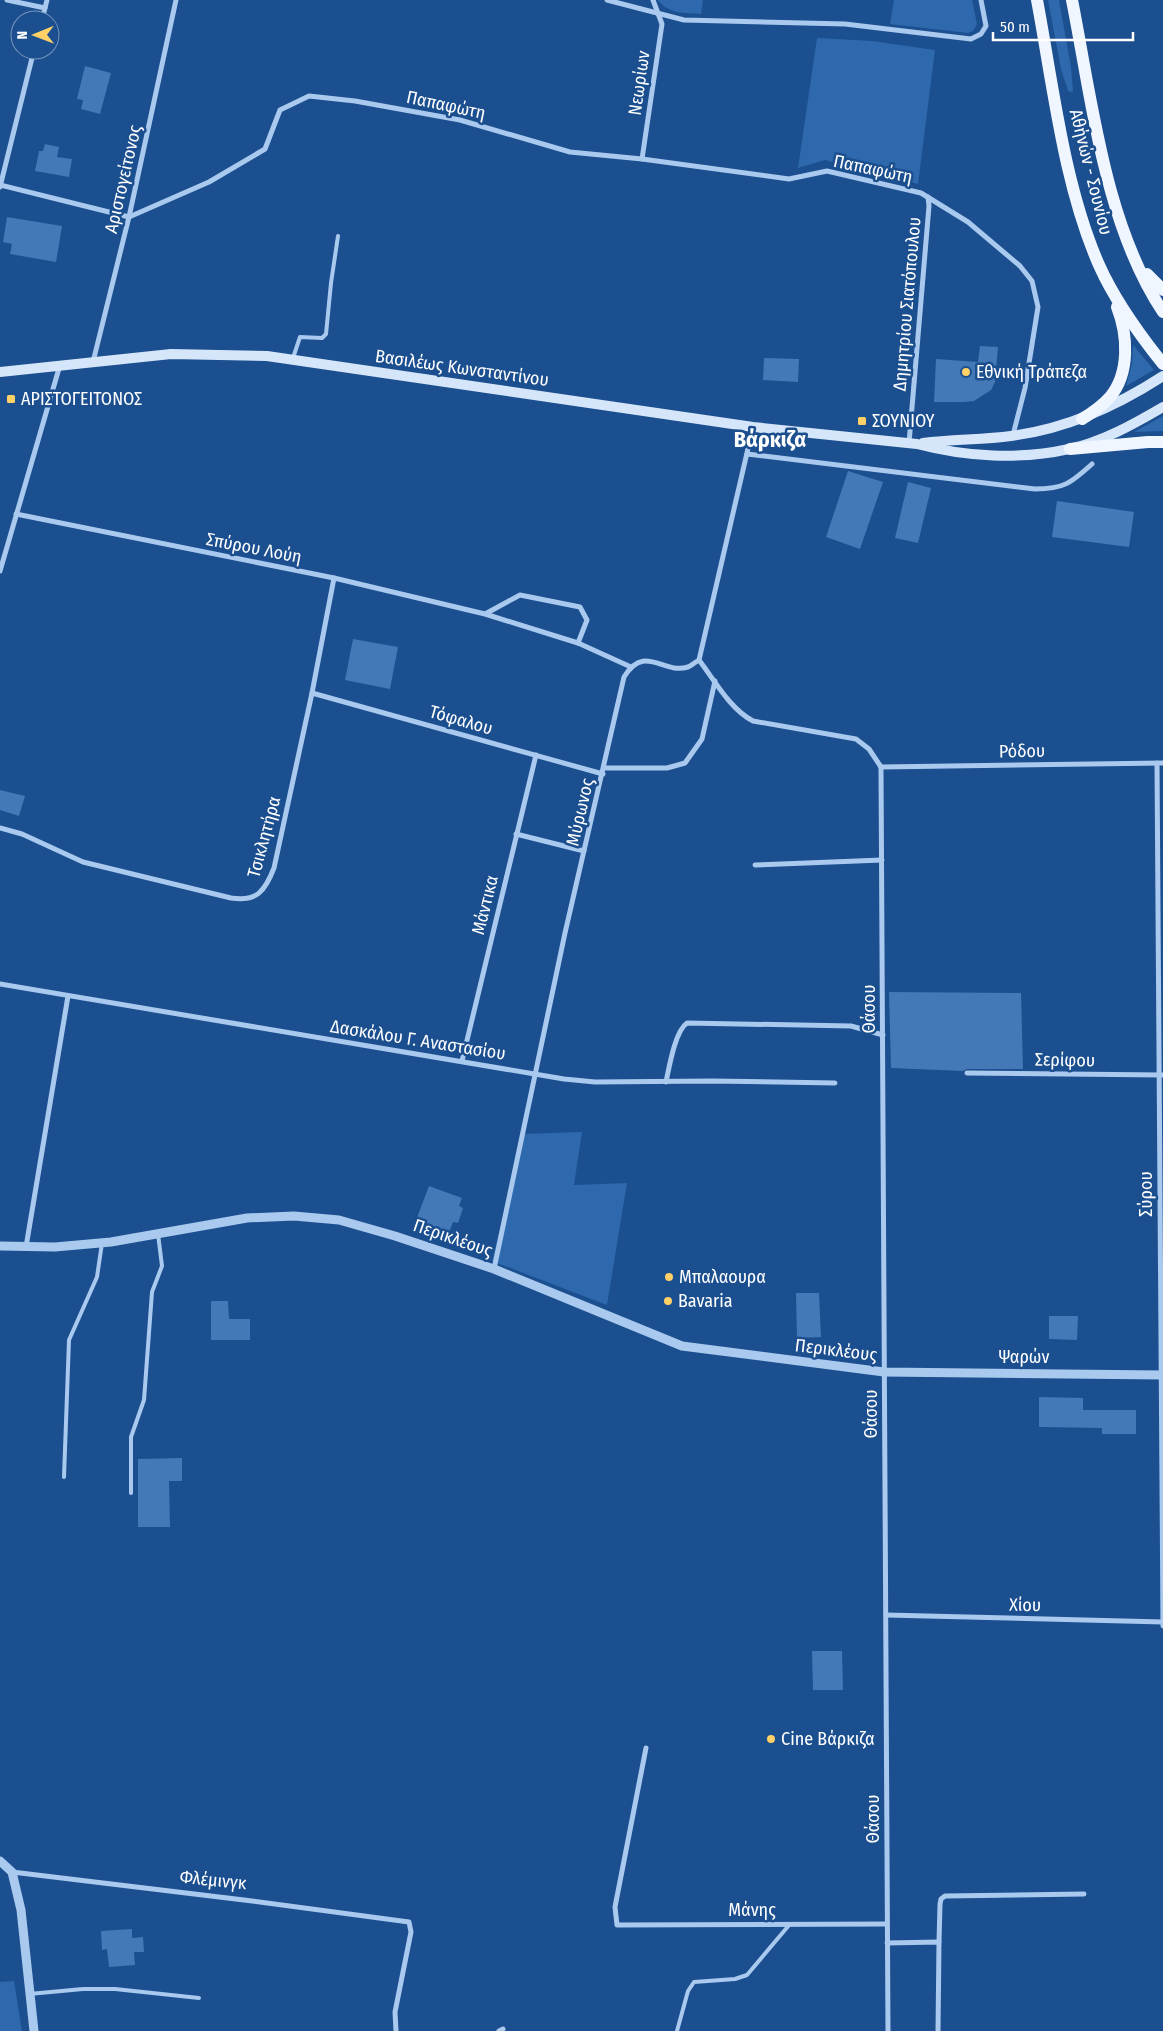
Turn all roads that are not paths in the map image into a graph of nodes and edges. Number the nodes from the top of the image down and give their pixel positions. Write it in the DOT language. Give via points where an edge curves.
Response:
graph roads {
  1 [pos="7,0"];
  2 [pos="46,0"];
  3 [pos="176,0"];
  4 [pos="607,0"];
  5 [pos="653,0"];
  6 [pos="982,0"];
  7 [pos="1037,0"];
  8 [pos="1072,0"];
  9 [pos="45,8"];
  10 [pos="656,11"];
  11 [pos="32,60"];
  12 [pos="642,159"];
  13 [pos="0,186"];
  14 [pos="928,197"];
  15 [pos="129,217"];
  16 [pos="338,236"];
  17 [pos="1133,253"];
  18 [pos="1099,266"];
  19 [pos="1163,290"];
  20 [pos="1163,312"];
  21 [pos="292,360"];
  22 [pos="93,363"];
  23 [pos="1163,364"];
  24 [pos="60,365"];
  25 [pos="0,372"];
  26 [pos="1163,376"];
  27 [pos="1163,407"];
  28 [pos="1082,419"];
  29 [pos="753,427"];
  30 [pos="1013,436"];
  31 [pos="1163,442"];
  32 [pos="913,443"];
  33 [pos="1070,449"];
  34 [pos="747,454"];
  35 [pos="1092,464"];
  36 [pos="16,514"];
  37 [pos="0,571"];
  38 [pos="334,578"];
  39 [pos="485,614"];
  40 [pos="578,643"];
  41 [pos="699,660"];
  42 [pos="631,667"];
  43 [pos="715,681"];
  44 [pos="312,692"];
  45 [pos="536,755"];
  46 [pos="1160,763"];
  47 [pos="881,767"];
  48 [pos="603,771"];
  49 [pos="0,828"];
  50 [pos="516,834"];
  51 [pos="584,851"];
  52 [pos="882,860"];
  53 [pos="755,866"];
  54 [pos="0,984"];
  55 [pos="68,996"];
  56 [pos="882,1035"];
  57 [pos="462,1061"];
  58 [pos="967,1073"];
  59 [pos="536,1074"];
  60 [pos="1161,1075"];
  61 [pos="666,1082"];
  62 [pos="835,1083"];
  63 [pos="158,1234"];
  64 [pos="102,1243"];
  65 [pos="0,1246"];
  66 [pos="26,1248"];
  67 [pos="494,1269"];
  68 [pos="884,1372"];
  69 [pos="1162,1374"];
  70 [pos="64,1477"];
  71 [pos="131,1493"];
  72 [pos="886,1615"];
  73 [pos="1163,1622"];
  74 [pos="1163,1626"];
  75 [pos="646,1748"];
  76 [pos="0,1861"];
  77 [pos="12,1872"];
  78 [pos="1084,1894"];
  79 [pos="790,1924"];
  80 [pos="887,1924"];
  81 [pos="939,1942"];
  82 [pos="887,1943"];
  83 [pos="29,1994"];
  84 [pos="199,1998"];
  85 [pos="34,2031"];
  86 [pos="396,2031"];
  87 [pos="677,2031"];
  88 [pos="888,2031"];
  89 [pos="938,2031"];
  1 -- 9 [label="street"];
  2 -- 9 [label="street"];
  3 -- 15 [label="street, Αριστογείτονος"];
  4 -- 10 [label="street"];
  5 -- 10 [label="street, Νεωρίων"];
  6 -- 10 [label="street" via="986,26 981,34 971,39 845,24 684,20"];
  7 -- 18 [label="main road, Αθήνών - Σουνίου" via="1071,180"];
  8 -- 17 [label="main road, Αθήνών - Σουνίου" via="1105,162 1117,210"];
  10 -- 12 [label="street, Νεωρίων" via="662,24"];
  11 -- 13 [label="street"];
  12 -- 14 [label="street, Παπαφώτη" via="789,179 828,171"];
  12 -- 15 [label="street, Παπαφώτη" via="570,152 460,120 309,96 280,110 265,149 210,182"];
  13 -- 15 [label="street"];
  14 -- 30 [label="street, Παπαφώτη" via="968,222 1020,266 1032,281 1038,306 1025,388"];
  14 -- 32 [label="street, Δημητρίου Σιατόπουλου"];
  15 -- 22 [label="street, Αριστογείτονος"];
  16 -- 21 [label="lane" via="326,334 322,338 300,337"];
  17 -- 19 [label="main road"];
  17 -- 20 [label="main road, Αθήνών - Σουνίου"];
  18 -- 23 [label="main road, Αθήνών - Σουνίου" via="1131,322"];
  18 -- 28 [label="main road" via="1118,310 1125,355 1119,384 1097,410"];
  21 -- 22 [label="main road, Βασιλέως Κωνσταντίνου" via="267,356 171,354"];
  21 -- 29 [label="main road, Βασιλέως Κωνσταντίνου"];
  22 -- 24 [label="main road, Βασιλέως Κωνσταντίνου"];
  24 -- 25 [label="main road, Βασιλέως Κωνσταντίνου"];
  24 -- 36 [label="street"];
  26 -- 28 [label="main road, Βασιλέως Κωνσταντίνου"];
  27 -- 33 [label="main road, Βασιλέως Κωνσταντίνου" via="1114,433"];
  28 -- 30 [label="main road, Βασιλέως Κωνσταντίνου"];
  29 -- 32 [label="main road, Βασιλέως Κωνσταντίνου"];
  29 -- 34 [label="street"];
  30 -- 32 [label="main road, Βασιλέως Κωνσταντίνου"];
  31 -- 33 [label="main road"];
  32 -- 33 [label="main road, Βασιλέως Κωνσταντίνου" via="978,455 1024,456"];
  34 -- 35 [label="street" via="1035,489 1052,489 1071,483"];
  34 -- 41 [label="street"];
  36 -- 37 [label="street"];
  36 -- 38 [label="street, Σπύρου Λούη"];
  38 -- 39 [label="street, Σπύρου Λούη"];
  38 -- 44 [label="street, Τσικλητήρα"];
  39 -- 40 [label="street, Σπύρου Λούη"];
  39 -- 40 [label="street" via="520,595 580,606 587,620"];
  40 -- 42 [label="street, Σπύρου Λούη"];
  41 -- 42 [label="street" via="687,667 644,660"];
  41 -- 43 [label="street"];
  42 -- 48 [label="street, Μύρωνος" via="624,677"];
  43 -- 47 [label="street" via="744,716 856,739 869,749"];
  43 -- 48 [label="street, Τόφαλου" via="702,739 685,762 667,768"];
  44 -- 45 [label="street, Τόφαλου"];
  44 -- 49 [label="street, Τσικλητήρα" via="274,868 265,888 251,898 231,898 83,862 22,834"];
  45 -- 48 [label="street, Τόφαλου"];
  45 -- 50 [label="street, Μάντικα"];
  46 -- 47 [label="street, Ρόδου"];
  46 -- 60 [label="street, Σύρου"];
  47 -- 52 [label="street, Θάσου"];
  48 -- 51 [label="street, Μύρωνος"];
  50 -- 51 [label="street"];
  50 -- 57 [label="street, Μάντικα"];
  51 -- 59 [label="street, Μύρωνος"];
  52 -- 53 [label="street"];
  52 -- 56 [label="street, Θάσου"];
  54 -- 55 [label="street, Δασκάλου Γ. Αναστασίου"];
  55 -- 57 [label="street, Δασκάλου Γ. Αναστασίου"];
  55 -- 66 [label="street"];
  56 -- 61 [label="street" via="851,1026 687,1023 679,1034"];
  56 -- 68 [label="street, Θάσου"];
  57 -- 59 [label="street, Δασκάλου Γ. Αναστασίου"];
  58 -- 60 [label="street, Σερίφου"];
  59 -- 61 [label="street, Δασκάλου Γ. Αναστασίου" via="595,1082"];
  59 -- 67 [label="street, Μύρωνος"];
  60 -- 69 [label="street, Σύρου"];
  61 -- 62 [label="street, Δασκάλου Γ. Αναστασίου"];
  63 -- 64 [label="street, Περικλέους"];
  63 -- 67 [label="street, Περικλέους" via="247,1218 294,1216 338,1220"];
  63 -- 71 [label="lane" via="162,1266 152,1292 144,1400 131,1437"];
  64 -- 66 [label="street, Περικλέους"];
  64 -- 70 [label="lane" via="97,1277 69,1340"];
  65 -- 66 [label="street, Περικλέους"];
  67 -- 68 [label="street, Περικλέους" via="682,1346"];
  68 -- 69 [label="street, Ψαρών"];
  68 -- 72 [label="street, Θάσου"];
  69 -- 73 [label="street, Σύρου"];
  72 -- 73 [label="street, Χίου"];
  72 -- 80 [label="street, Θάσου"];
  73 -- 74 [label="street, Σύρου"];
  75 -- 79 [label="street, Μάνης" via="615,1907 617,1924"];
  76 -- 77 [label="street"];
  77 -- 83 [label="street" via="21,1910"];
  77 -- 86 [label="street, Φλέμινγκ" via="409,1922 411,1932 394,2012"];
  78 -- 81 [label="street" via="945,1896 940,1904"];
  79 -- 80 [label="street, Μάνης"];
  79 -- 87 [label="lane" via="747,1975 694,1982 688,1991"];
  80 -- 82 [label="street, Θάσου"];
  81 -- 82 [label="street"];
  81 -- 89 [label="street"];
  82 -- 88 [label="street, Θάσου"];
  83 -- 84 [label="lane" via="107,1989"];
  83 -- 85 [label="street"];
}
